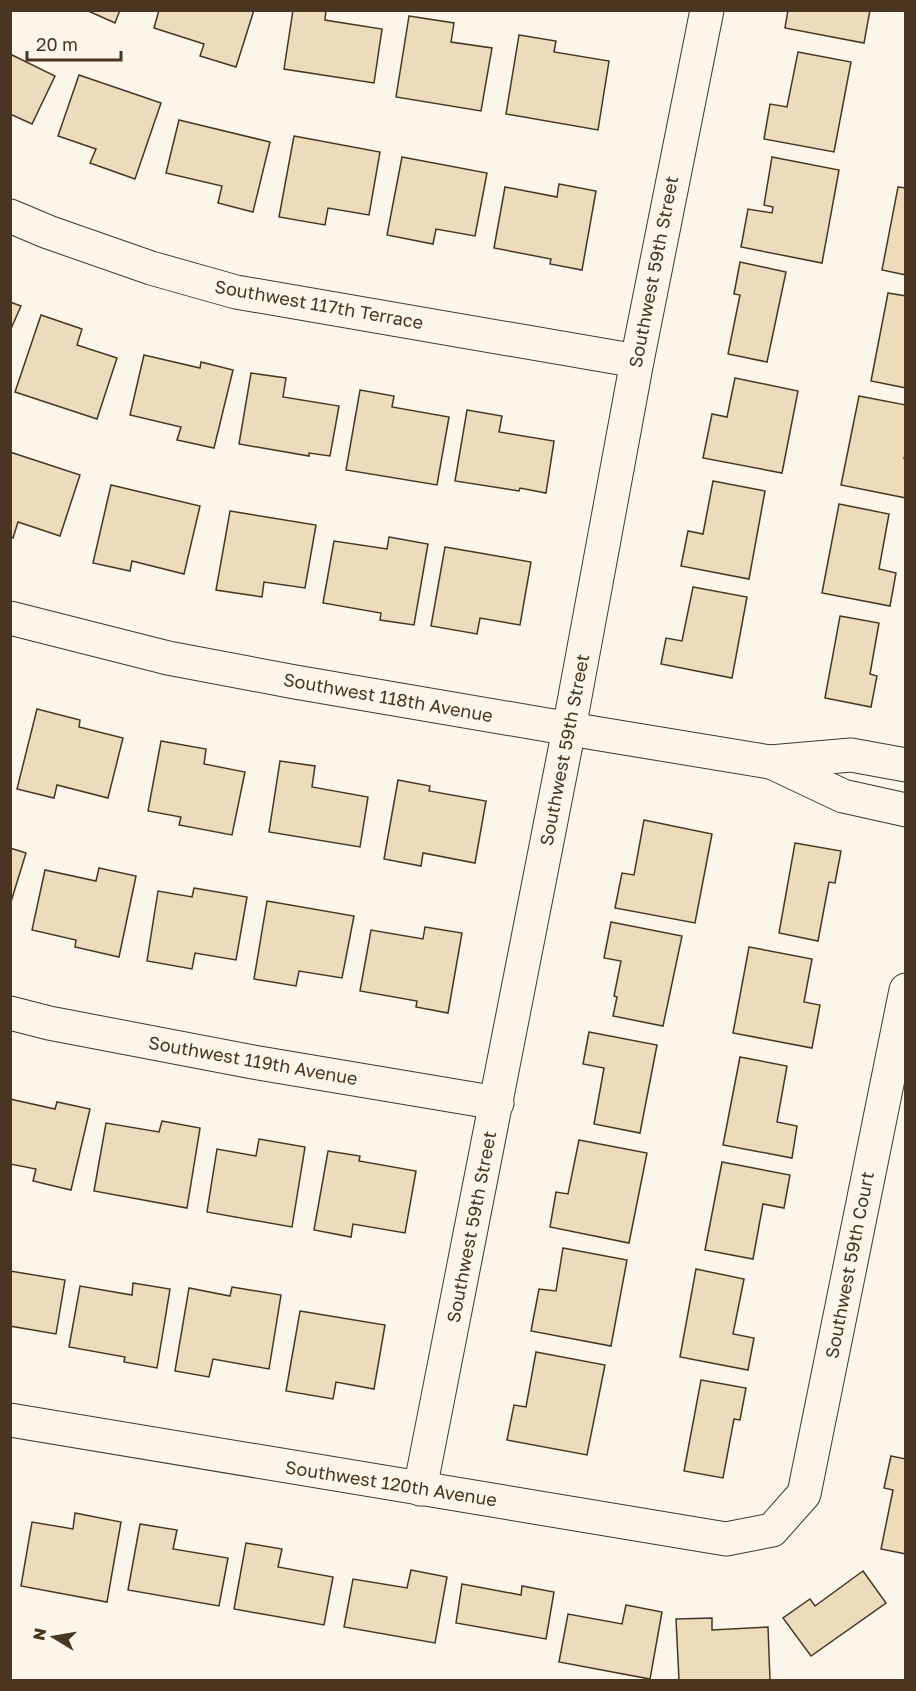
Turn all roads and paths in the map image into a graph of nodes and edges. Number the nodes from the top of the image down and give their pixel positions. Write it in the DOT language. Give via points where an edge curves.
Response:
graph roads {
  1 [pos="707,10"];
  2 [pos="10,216"];
  3 [pos="637,361"];
  4 [pos="10,618"];
  5 [pos="569,729"];
  6 [pos="770,762"];
  7 [pos="906,765"];
  8 [pos="906,810"];
  9 [pos="906,990"];
  10 [pos="10,1013"];
  11 [pos="496,1103"];
  12 [pos="10,1420"];
  13 [pos="420,1489"];
  14 [pos="772,1530"];
  1 -- 3 [label="street, Southwest 59th Street"];
  2 -- 3 [label="street, Southwest 117th Terrace" via="151,268 236,292"];
  3 -- 5 [label="street, Southwest 59th Street"];
  4 -- 5 [label="street, Southwest 118th Avenue" via="168,658"];
  5 -- 6 [label="street, Southwest 118th Avenue"];
  5 -- 11 [label="street, Southwest 59th Street"];
  6 -- 7 [label="street, Southwest 118th Avenue" via="851,755"];
  6 -- 8 [label="street, Southwest 118th Avenue" via="843,796"];
  9 -- 14 [label="street, Southwest 59th Court" via="804,1494"];
  10 -- 11 [label="street, Southwest 119th Avenue" via="253,1062"];
  11 -- 13 [label="street, Southwest 59th Street"];
  12 -- 13 [label="street, Southwest 120th Avenue"];
  13 -- 14 [label="street, Southwest 120th Avenue" via="726,1539"];
}
